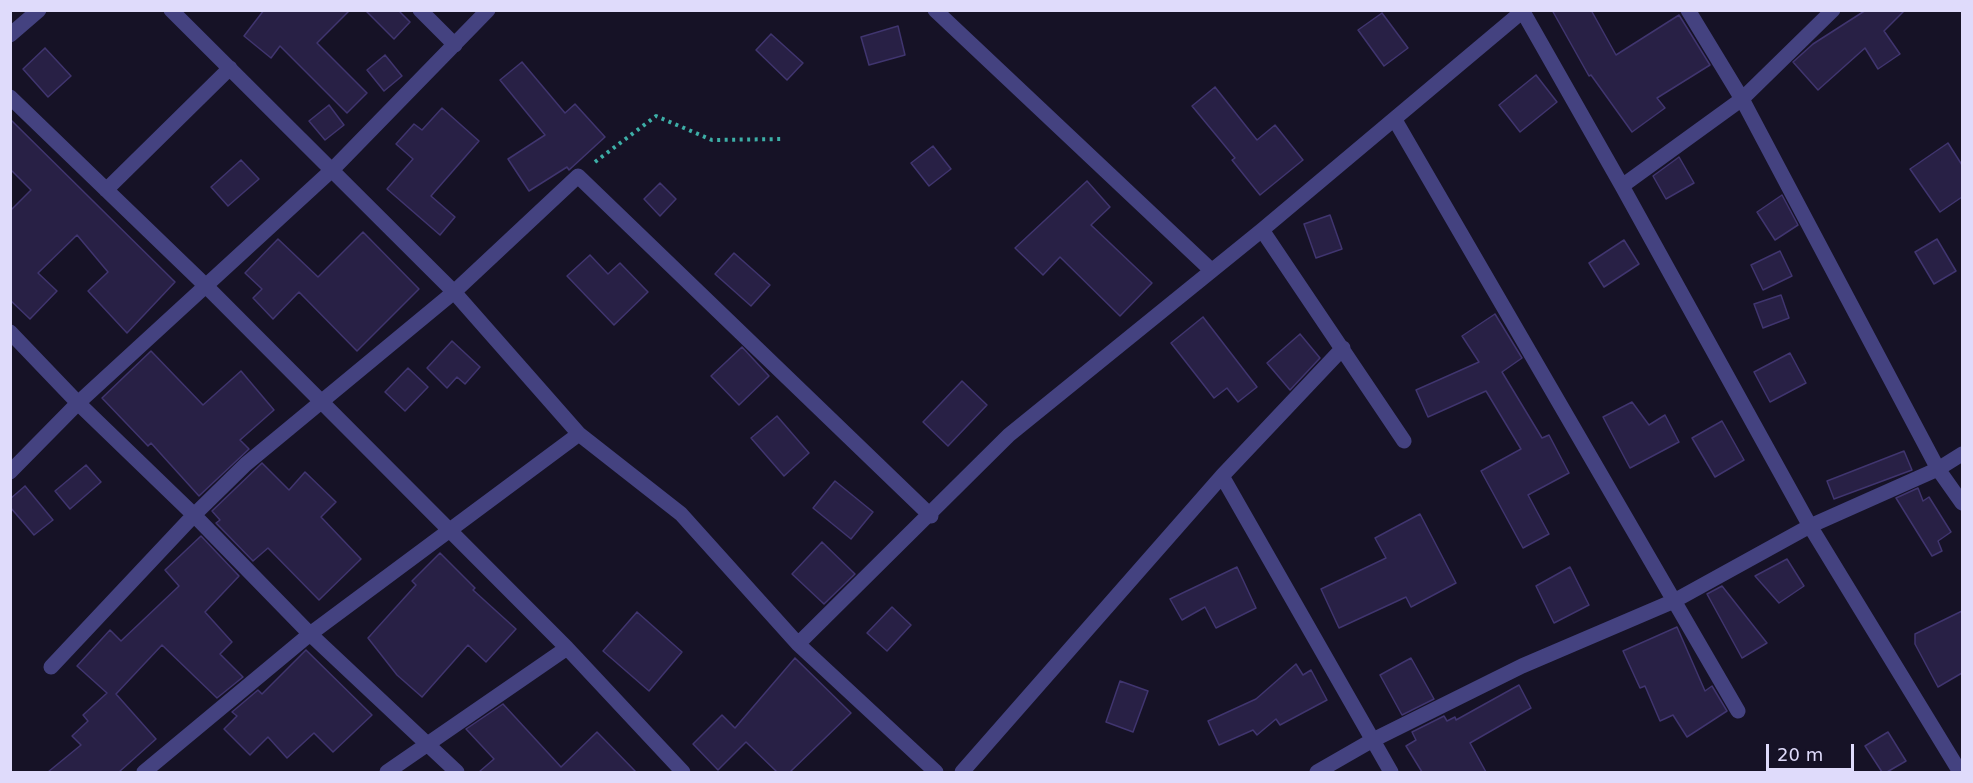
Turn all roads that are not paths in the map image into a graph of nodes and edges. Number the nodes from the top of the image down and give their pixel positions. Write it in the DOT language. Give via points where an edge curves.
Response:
graph roads {
  1 [pos="39,10"];
  2 [pos="171,10"];
  3 [pos="420,10"];
  4 [pos="488,10"];
  5 [pos="935,10"];
  6 [pos="1688,10"];
  7 [pos="1833,10"];
  8 [pos="1523,11"];
  9 [pos="10,35"];
  10 [pos="455,45"];
  11 [pos="230,68"];
  12 [pos="10,97"];
  13 [pos="1742,99"];
  14 [pos="1395,120"];
  15 [pos="333,169"];
  16 [pos="1622,186"];
  17 [pos="106,190"];
  18 [pos="1262,230"];
  19 [pos="1211,270"];
  20 [pos="206,286"];
  21 [pos="454,292"];
  22 [pos="10,332"];
  23 [pos="1343,348"];
  24 [pos="321,402"];
  25 [pos="78,403"];
  26 [pos="579,434"];
  27 [pos="1404,441"];
  28 [pos="1962,454"];
  29 [pos="1938,469"];
  30 [pos="10,472"];
  31 [pos="1222,476"];
  32 [pos="1962,503"];
  33 [pos="194,515"];
  34 [pos="931,516"];
  35 [pos="1810,526"];
  36 [pos="449,529"];
  37 [pos="1674,601"];
  38 [pos="310,634"];
  39 [pos="798,644"];
  40 [pos="567,648"];
  41 [pos="51,667"];
  42 [pos="1738,711"];
  43 [pos="1371,741"];
  44 [pos="429,743"];
  45 [pos="144,772"];
  46 [pos="387,772"];
  47 [pos="457,772"];
  48 [pos="684,772"];
  49 [pos="936,772"];
  50 [pos="962,772"];
  51 [pos="1317,772"];
  52 [pos="1392,772"];
  53 [pos="1960,772"];
  1 -- 9 [label="street"];
  2 -- 11 [label="street"];
  3 -- 10 [label="street"];
  4 -- 10 [label="street"];
  5 -- 19 [label="street"];
  6 -- 13 [label="street"];
  7 -- 13 [label="street"];
  8 -- 14 [label="street"];
  8 -- 16 [label="street"];
  10 -- 15 [label="street"];
  11 -- 15 [label="street"];
  11 -- 17 [label="street"];
  12 -- 17 [label="street"];
  13 -- 16 [label="street"];
  13 -- 29 [label="street"];
  14 -- 18 [label="street"];
  14 -- 37 [label="street"];
  15 -- 20 [label="street"];
  15 -- 21 [label="street"];
  16 -- 35 [label="street"];
  17 -- 20 [label="street"];
  18 -- 19 [label="street"];
  18 -- 23 [label="street"];
  19 -- 34 [label="street" via="1009,435"];
  20 -- 24 [label="street"];
  20 -- 25 [label="street"];
  21 -- 24 [label="street"];
  21 -- 26 [label="street"];
  21 -- 34 [label="street" via="578,176"];
  22 -- 25 [label="street"];
  23 -- 27 [label="street"];
  23 -- 31 [label="street"];
  24 -- 33 [label="street" via="246,464"];
  24 -- 36 [label="street"];
  25 -- 30 [label="street"];
  25 -- 33 [label="street"];
  26 -- 36 [label="street"];
  26 -- 39 [label="street" via="681,514"];
  28 -- 29 [label="street"];
  29 -- 32 [label="street"];
  29 -- 35 [label="street"];
  31 -- 43 [label="street"];
  31 -- 50 [label="street"];
  33 -- 38 [label="street"];
  33 -- 41 [label="street"];
  34 -- 39 [label="street"];
  35 -- 37 [label="street"];
  35 -- 53 [label="street"];
  36 -- 38 [label="street"];
  36 -- 40 [label="street"];
  37 -- 42 [label="street"];
  37 -- 43 [label="street" via="1522,666"];
  38 -- 44 [label="street"];
  38 -- 45 [label="street"];
  39 -- 49 [label="street"];
  40 -- 44 [label="street"];
  40 -- 48 [label="street"];
  43 -- 51 [label="street"];
  43 -- 52 [label="street"];
  44 -- 46 [label="street"];
  44 -- 47 [label="street"];
}
